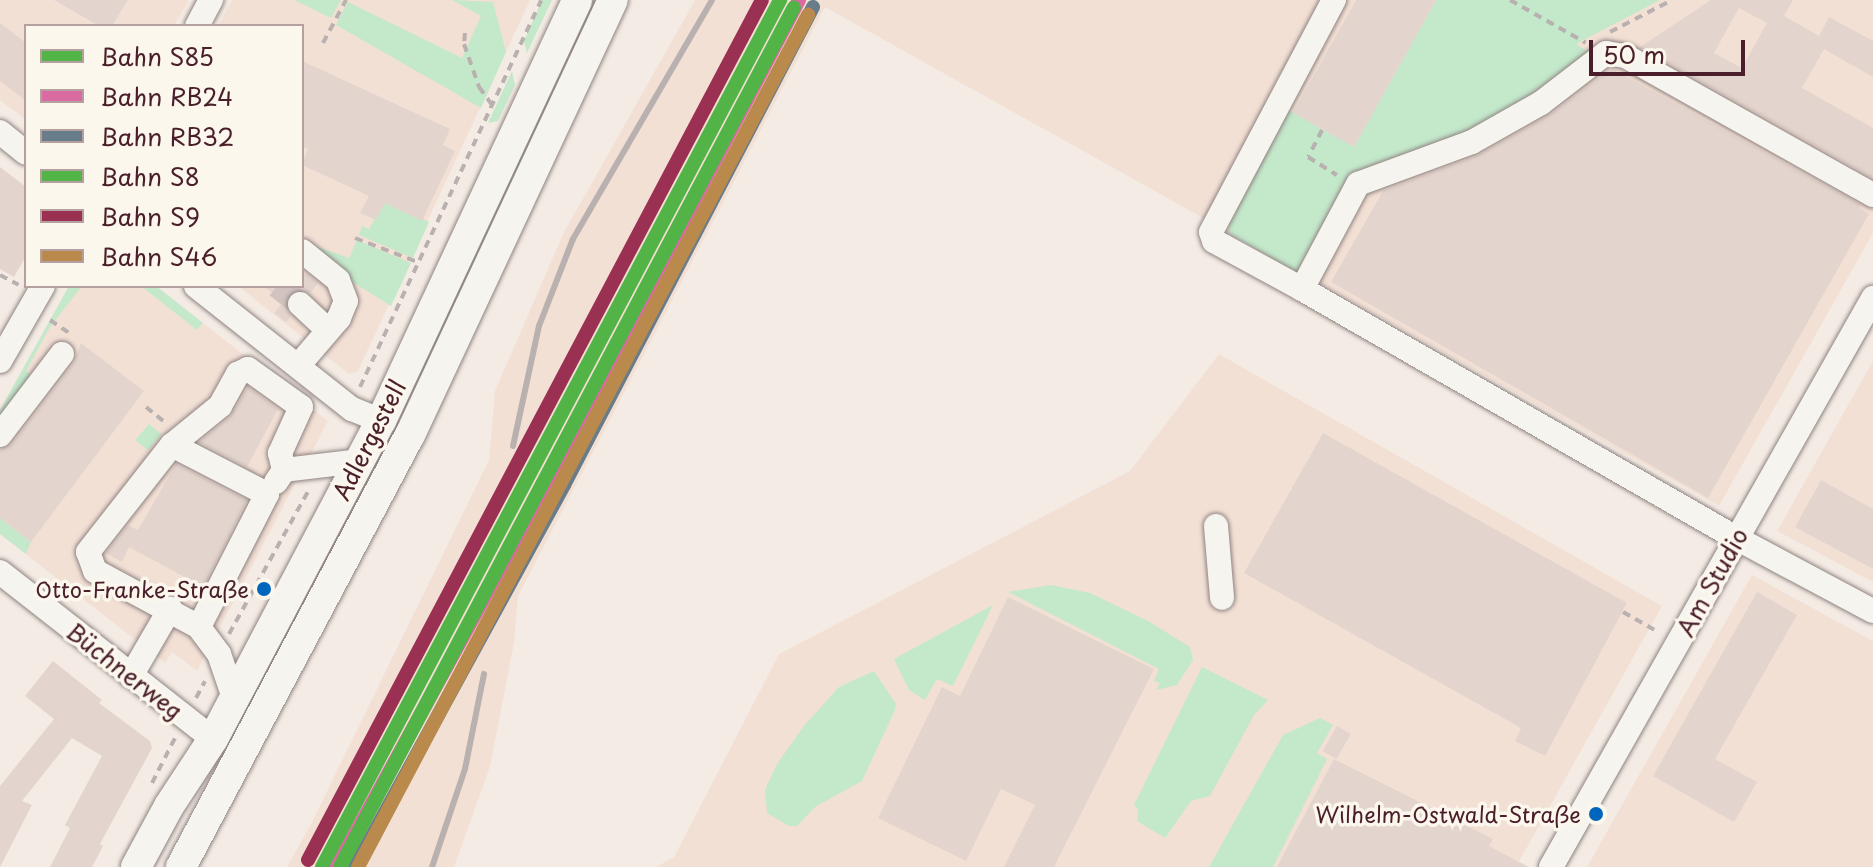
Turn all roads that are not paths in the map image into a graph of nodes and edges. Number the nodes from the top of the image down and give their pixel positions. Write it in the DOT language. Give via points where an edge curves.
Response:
graph roads {
  1 [pos="211,0"];
  2 [pos="577,0"];
  3 [pos="613,0"];
  4 [pos="1334,0"];
  5 [pos="198,24"];
  6 [pos="0,132"];
  7 [pos="24,151"];
  8 [pos="1873,195"];
  9 [pos="304,253"];
  10 [pos="31,288"];
  11 [pos="199,288"];
  12 [pos="1302,289"];
  13 [pos="1873,298"];
  14 [pos="300,304"];
  15 [pos="328,330"];
  16 [pos="68,345"];
  17 [pos="0,361"];
  18 [pos="298,366"];
  19 [pos="381,421"];
  20 [pos="0,435"];
  21 [pos="410,435"];
  22 [pos="172,445"];
  23 [pos="359,461"];
  24 [pos="284,470"];
  25 [pos="267,494"];
  26 [pos="1216,526"];
  27 [pos="1736,538"];
  28 [pos="0,572"];
  29 [pos="1222,598"];
  30 [pos="170,609"];
  31 [pos="1873,611"];
  32 [pos="199,627"];
  33 [pos="131,676"];
  34 [pos="234,698"];
  35 [pos="213,739"];
  36 [pos="136,867"];
  37 [pos="181,867"];
  38 [pos="1551,867"];
  1 -- 5 [label="street"];
  2 -- 19 [label="main road, Adlergestell"];
  3 -- 21 [label="main road, Adlergestell"];
  4 -- 12 [label="street" via="1211,232 1214,241"];
  6 -- 7 [label="street"];
  8 -- 12 [label="street" via="1625,56 1606,53 1541,103 1472,142 1356,187"];
  9 -- 15 [label="street" via="338,280 345,293 344,307"];
  10 -- 17 [label="street"];
  11 -- 18 [label="street"];
  12 -- 27 [label="street"];
  13 -- 27 [label="street, Am Studio"];
  14 -- 15 [label="street"];
  15 -- 18 [label="street"];
  16 -- 20 [label="street"];
  18 -- 19 [label="street" via="352,409"];
  19 -- 21 [label="main road"];
  19 -- 23 [label="main road, Adlergestell"];
  21 -- 37 [label="main road, Adlergestell"];
  22 -- 24 [label="street" via="220,406 238,374 248,369 301,407 280,453"];
  22 -- 25 [label="street"];
  22 -- 30 [label="street" via="88,552 95,571"];
  23 -- 24 [label="street"];
  23 -- 34 [label="main road, Adlergestell"];
  24 -- 25 [label="street"];
  25 -- 32 [label="street"];
  26 -- 29 [label="street"];
  27 -- 31 [label="street"];
  27 -- 38 [label="street, Am Studio"];
  28 -- 33 [label="street, Büchnerweg"];
  30 -- 32 [label="street"];
  30 -- 33 [label="street"];
  32 -- 34 [label="street" via="219,654"];
  33 -- 35 [label="street, Büchnerweg"];
  34 -- 35 [label="main road, Adlergestell"];
  35 -- 36 [label="main road, Adlergestell"];
}
